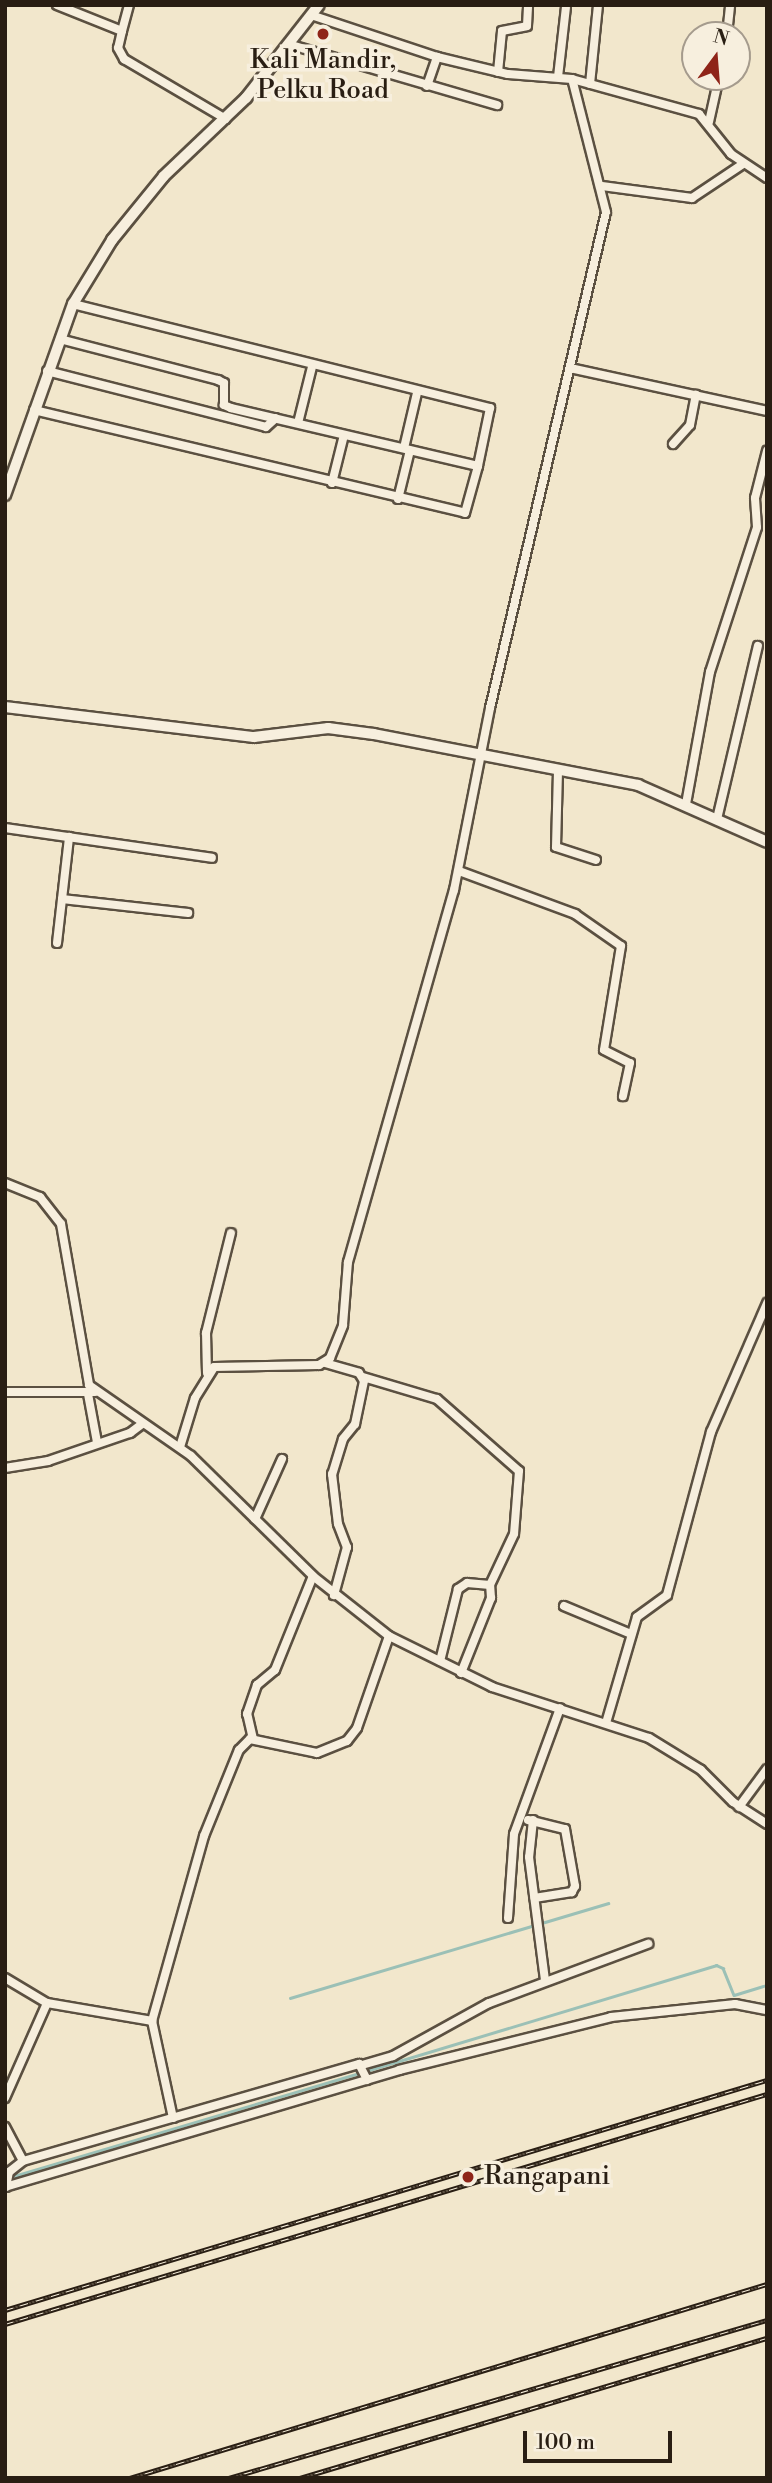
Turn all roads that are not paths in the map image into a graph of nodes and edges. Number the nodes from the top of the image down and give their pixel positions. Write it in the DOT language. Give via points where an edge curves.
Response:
graph roads {
  1 [pos="58,5"];
  2 [pos="129,5"];
  3 [pos="528,5"];
  4 [pos="598,5"];
  5 [pos="566,7"];
  6 [pos="315,10"];
  7 [pos="122,31"];
  8 [pos="288,44"];
  9 [pos="437,57"];
  10 [pos="498,72"];
  11 [pos="558,77"];
  12 [pos="572,79"];
  13 [pos="590,84"];
  14 [pos="428,86"];
  15 [pos="716,91"];
  16 [pos="497,105"];
  17 [pos="226,119"];
  18 [pos="709,122"];
  19 [pos="743,164"];
  20 [pos="767,178"];
  21 [pos="602,186"];
  22 [pos="72,304"];
  23 [pos="60,339"];
  24 [pos="312,367"];
  25 [pos="570,368"];
  26 [pos="47,371"];
  27 [pos="417,393"];
  28 [pos="696,395"];
  29 [pos="34,410"];
  30 [pos="767,411"];
  31 [pos="275,418"];
  32 [pos="298,424"];
  33 [pos="344,435"];
  34 [pos="674,444"];
  35 [pos="407,449"];
  36 [pos="767,451"];
  37 [pos="765,463"];
  38 [pos="478,466"];
  39 [pos="332,483"];
  40 [pos="5,495"];
  41 [pos="398,499"];
  42 [pos="758,646"];
  43 [pos="5,707"];
  44 [pos="481,757"];
  45 [pos="558,771"];
  46 [pos="687,804"];
  47 [pos="717,819"];
  48 [pos="5,828"];
  49 [pos="69,837"];
  50 [pos="767,842"];
  51 [pos="212,858"];
  52 [pos="596,860"];
  53 [pos="459,871"];
  54 [pos="62,899"];
  55 [pos="188,913"];
  56 [pos="58,943"];
  57 [pos="623,1096"];
  58 [pos="5,1184"];
  59 [pos="231,1233"];
  60 [pos="767,1303"];
  61 [pos="325,1363"];
  62 [pos="207,1373"];
  63 [pos="363,1377"];
  64 [pos="5,1392"];
  65 [pos="92,1393"];
  66 [pos="142,1424"];
  67 [pos="97,1442"];
  68 [pos="180,1447"];
  69 [pos="282,1459"];
  70 [pos="5,1468"];
  71 [pos="255,1519"];
  72 [pos="313,1576"];
  73 [pos="490,1585"];
  74 [pos="334,1595"];
  75 [pos="564,1606"];
  76 [pos="631,1634"];
  77 [pos="388,1636"];
  78 [pos="440,1661"];
  79 [pos="461,1673"];
  80 [pos="560,1708"];
  81 [pos="606,1723"];
  82 [pos="253,1739"];
  83 [pos="767,1769"];
  84 [pos="739,1807"];
  85 [pos="522,1818"];
  86 [pos="533,1821"];
  87 [pos="767,1824"];
  88 [pos="534,1898"];
  89 [pos="508,1918"];
  90 [pos="648,1944"];
  91 [pos="5,1978"];
  92 [pos="545,1980"];
  93 [pos="47,2003"];
  94 [pos="767,2010"];
  95 [pos="152,2021"];
  96 [pos="365,2071"];
  97 [pos="5,2098"];
  98 [pos="173,2118"];
  99 [pos="5,2127"];
  100 [pos="23,2161"];
  101 [pos="7,2172"];
  102 [pos="6,2187"];
  1 -- 7 [label="street"];
  2 -- 7 [label="street"];
  3 -- 10 [label="street" via="527,26 502,31"];
  4 -- 13 [label="street"];
  5 -- 11 [label="street"];
  6 -- 8 [label="street"];
  6 -- 9 [label="street"];
  7 -- 17 [label="street" via="118,48 124,59"];
  8 -- 14 [label="street"];
  8 -- 17 [label="street"];
  9 -- 10 [label="street"];
  9 -- 14 [label="street"];
  10 -- 11 [label="street"];
  11 -- 12 [label="street"];
  12 -- 13 [label="street"];
  12 -- 21 [label="street"];
  13 -- 18 [label="street" via="699,114"];
  14 -- 16 [label="street"];
  15 -- 18 [label="street"];
  17 -- 22 [label="street" via="140,204"];
  18 -- 19 [label="street" via="723,146"];
  19 -- 20 [label="street"];
  19 -- 21 [label="street" via="692,198"];
  21 -- 25 [label="street" via="606,212"];
  22 -- 23 [label="street"];
  22 -- 24 [label="street"];
  23 -- 26 [label="street"];
  23 -- 31 [label="street" via="218,380 224,383 224,405"];
  24 -- 27 [label="street"];
  24 -- 32 [label="street"];
  25 -- 28 [label="street"];
  25 -- 44 [label="street"];
  26 -- 29 [label="street"];
  26 -- 31 [label="street" via="266,427"];
  27 -- 35 [label="street"];
  27 -- 38 [label="street" via="490,408"];
  28 -- 30 [label="street"];
  28 -- 34 [label="street" via="690,425"];
  29 -- 39 [label="street"];
  29 -- 40 [label="street"];
  31 -- 32 [label="street"];
  32 -- 33 [label="street"];
  33 -- 35 [label="street"];
  33 -- 39 [label="street"];
  35 -- 38 [label="street"];
  35 -- 41 [label="street"];
  36 -- 37 [label="street"];
  37 -- 46 [label="street" via="754,498 757,527 710,672"];
  38 -- 41 [label="street" via="463,515"];
  39 -- 41 [label="street"];
  42 -- 47 [label="street"];
  43 -- 44 [label="street" via="254,737 344,729"];
  44 -- 45 [label="street"];
  44 -- 53 [label="street"];
  45 -- 46 [label="street" via="638,785"];
  45 -- 52 [label="street" via="556,847"];
  46 -- 47 [label="street"];
  47 -- 50 [label="street"];
  48 -- 49 [label="street"];
  49 -- 51 [label="street"];
  49 -- 54 [label="street"];
  53 -- 57 [label="street" via="575,914 621,946 604,1050 630,1063"];
  53 -- 61 [label="street" via="348,1262 343,1325"];
  54 -- 55 [label="street"];
  54 -- 56 [label="street"];
  58 -- 65 [label="street" via="40,1197 61,1224"];
  59 -- 62 [label="street" via="206,1333"];
  60 -- 76 [label="street" via="711,1432 667,1595 659,1606 641,1611"];
  61 -- 62 [label="street" via="222,1364"];
  61 -- 63 [label="street"];
  62 -- 68 [label="street"];
  63 -- 73 [label="street" via="437,1399 517,1468 517,1522"];
  63 -- 74 [label="street" via="355,1424 342,1439 332,1474 338,1524 347,1547"];
  64 -- 65 [label="street"];
  65 -- 66 [label="street"];
  65 -- 67 [label="street"];
  66 -- 67 [label="street" via="130,1433"];
  66 -- 68 [label="street"];
  67 -- 70 [label="street" via="48,1461"];
  68 -- 71 [label="street"];
  69 -- 71 [label="street"];
  71 -- 72 [label="street"];
  72 -- 74 [label="street"];
  72 -- 82 [label="street" via="275,1670 257,1685 247,1714"];
  73 -- 78 [label="street" via="467,1583 458,1589"];
  73 -- 79 [label="street" via="491,1598"];
  74 -- 77 [label="street"];
  75 -- 76 [label="street"];
  76 -- 81 [label="street"];
  77 -- 78 [label="street"];
  77 -- 82 [label="street" via="358,1728 347,1741 317,1753"];
  78 -- 79 [label="street"];
  79 -- 80 [label="street"];
  80 -- 81 [label="street"];
  80 -- 85 [label="street"];
  81 -- 84 [label="street" via="677,1753"];
  82 -- 95 [label="street" via="239,1750 209,1821"];
  83 -- 84 [label="street"];
  84 -- 87 [label="street"];
  85 -- 86 [label="street"];
  85 -- 89 [label="street" via="509,1870"];
  86 -- 88 [label="street" via="529,1850"];
  86 -- 88 [label="street" via="565,1829 575,1886 572,1892"];
  88 -- 92 [label="street"];
  90 -- 92 [label="street"];
  91 -- 93 [label="street"];
  92 -- 96 [label="street" via="489,2003"];
  93 -- 95 [label="street"];
  93 -- 97 [label="street"];
  94 -- 96 [label="street" via="735,2004 611,2017"];
  95 -- 98 [label="street"];
  96 -- 98 [label="street"];
  96 -- 102 [label="street"];
  98 -- 100 [label="street"];
  99 -- 100 [label="street"];
  100 -- 101 [label="street"];
  101 -- 102 [label="street"];
}
